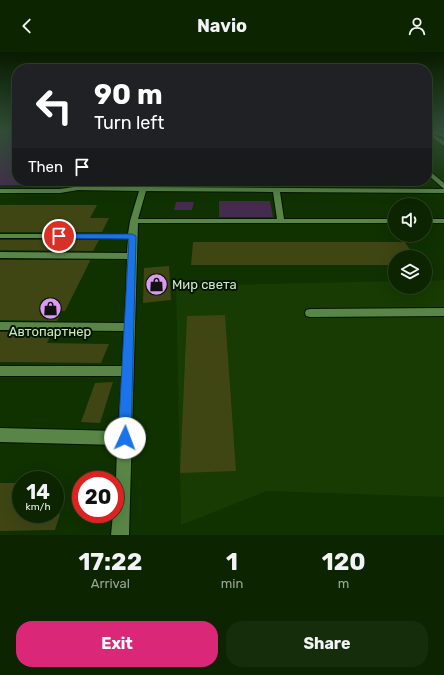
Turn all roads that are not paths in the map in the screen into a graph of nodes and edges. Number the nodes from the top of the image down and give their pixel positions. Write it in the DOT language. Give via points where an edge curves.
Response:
graph roads {
  1 [pos="432,176"];
  2 [pos="75,186"];
  3 [pos="144,186"];
  4 [pos="170,186"];
  5 [pos="444,187"];
  6 [pos="276,190"];
  7 [pos="0,191"];
  8 [pos="444,191"];
  9 [pos="134,221"];
  10 [pos="281,221"];
  11 [pos="388,221"];
  12 [pos="432,221"];
  13 [pos="444,221"];
  14 [pos="0,236"];
  15 [pos="132,236"];
  16 [pos="0,255"];
  17 [pos="132,256"];
  18 [pos="310,312"];
  19 [pos="444,312"];
  20 [pos="0,326"];
  21 [pos="130,327"];
  22 [pos="0,371"];
  23 [pos="127,371"];
  24 [pos="0,435"];
  25 [pos="125,438"];
  26 [pos="120,535"];
  1 -- 5 [label="main road"];
  2 -- 7 [label="main road" via="60,191"];
  3 -- 9 [label="main road"];
  4 -- 6 [label="main road"];
  6 -- 8 [label="main road"];
  6 -- 10 [label="main road"];
  9 -- 10 [label="main road"];
  9 -- 15 [label="main road"];
  10 -- 11 [label="main road"];
  12 -- 13 [label="main road"];
  14 -- 15 [label="main road"];
  15 -- 17 [label="main road"];
  16 -- 17 [label="main road"];
  17 -- 21 [label="main road"];
  18 -- 19 [label="main road"];
  20 -- 21 [label="main road"];
  21 -- 23 [label="main road"];
  22 -- 23 [label="main road"];
  23 -- 25 [label="main road"];
  24 -- 25 [label="main road"];
  25 -- 26 [label="main road"];
}
